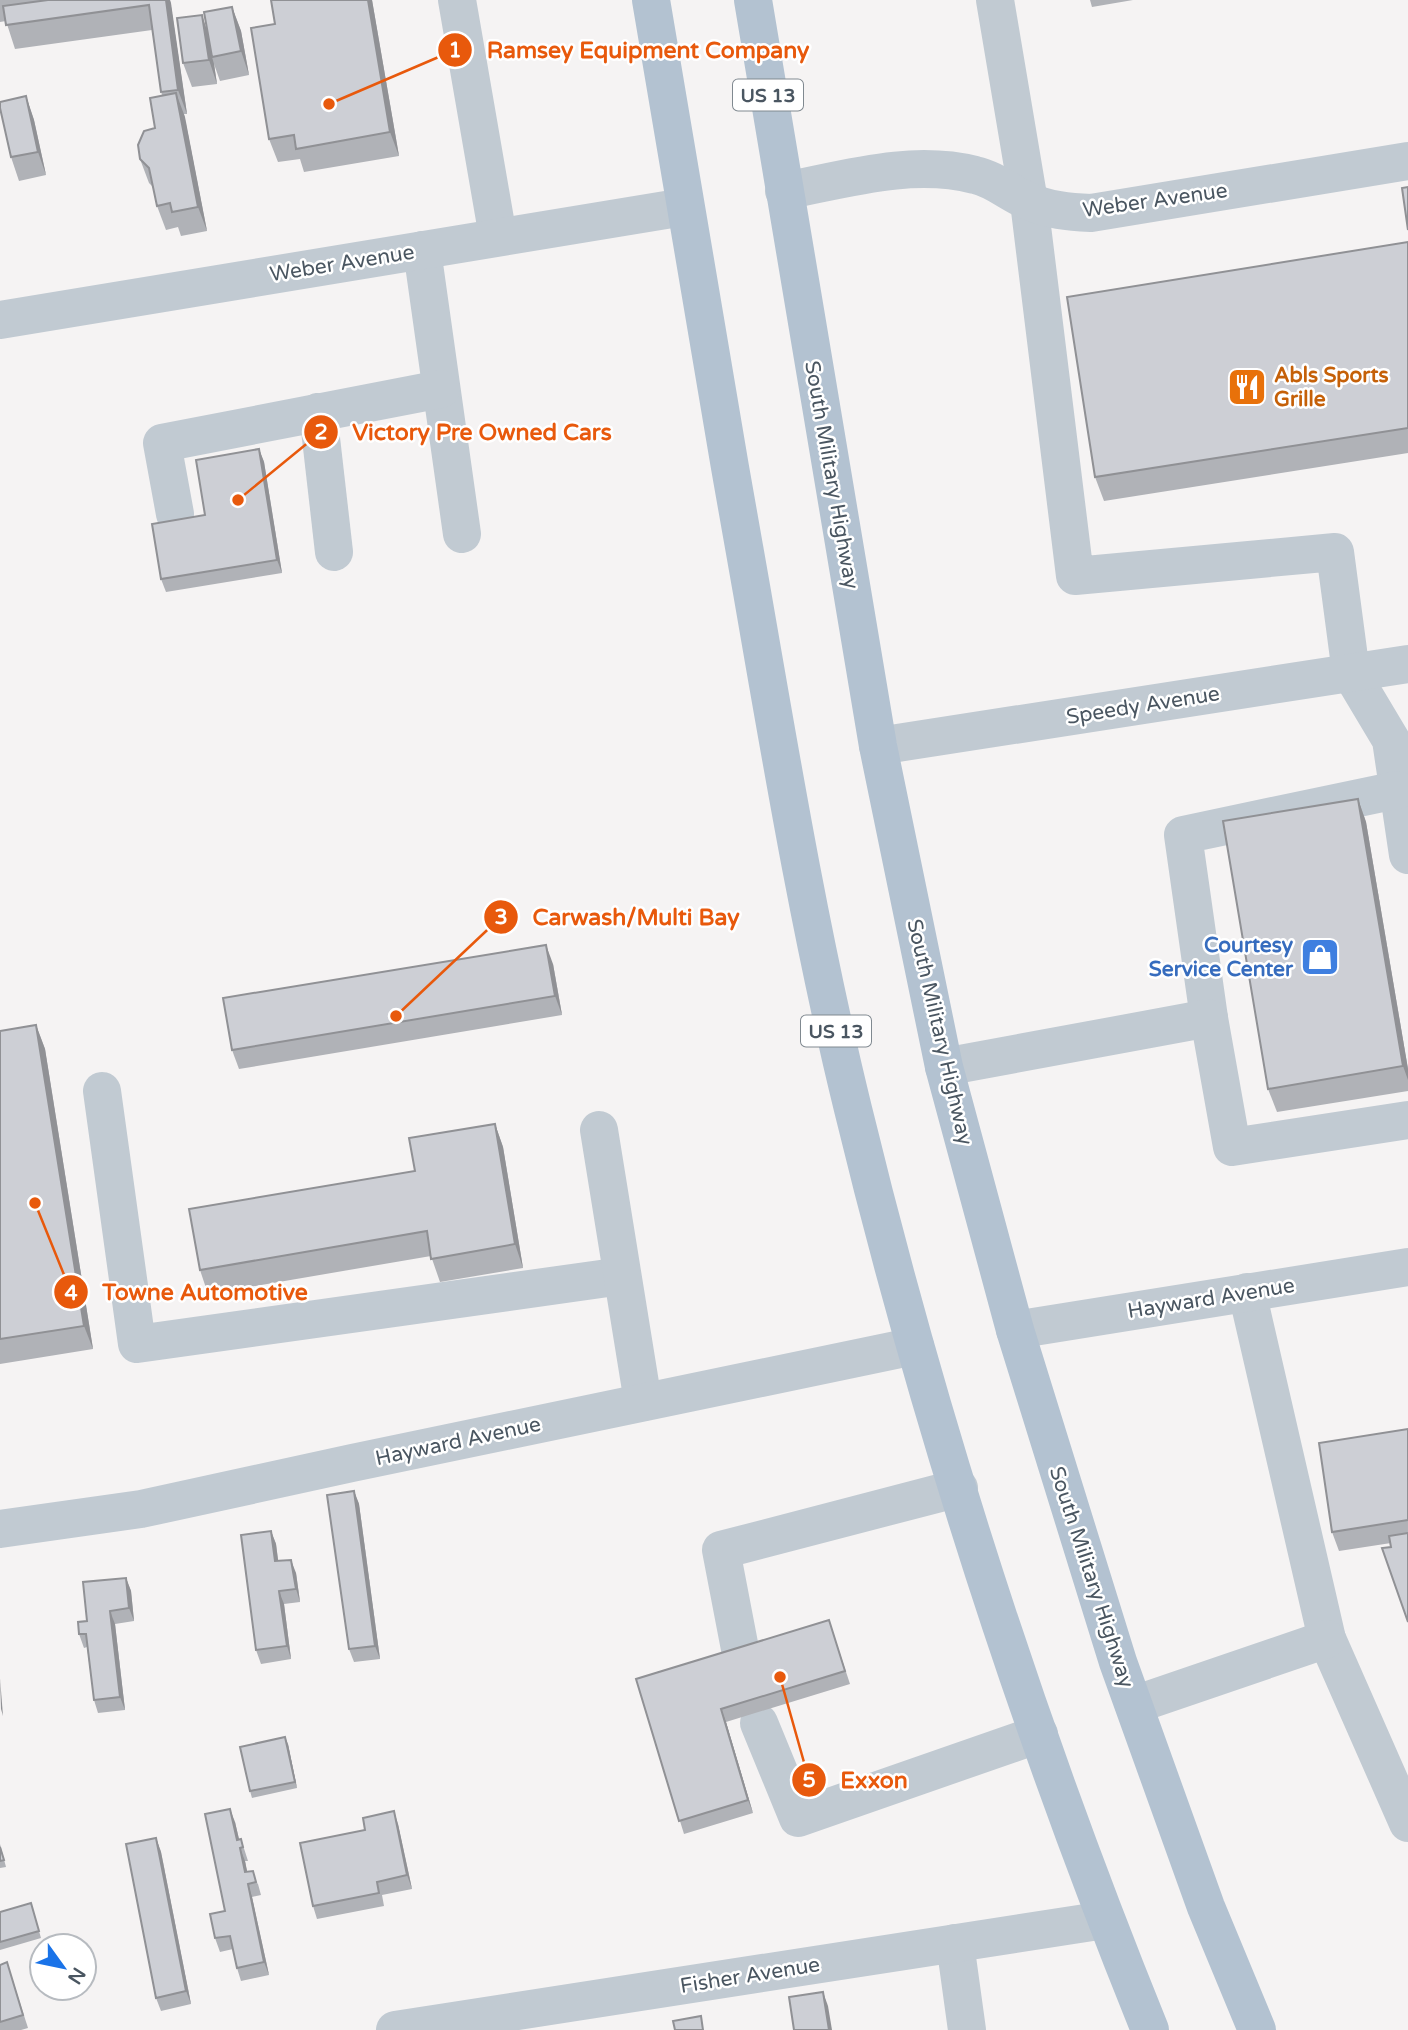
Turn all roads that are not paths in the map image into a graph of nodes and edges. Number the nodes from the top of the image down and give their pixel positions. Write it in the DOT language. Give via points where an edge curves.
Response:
graph roads {
  1 [pos="457,0"];
  2 [pos="651,0"];
  3 [pos="752,0"];
  4 [pos="995,0"];
  5 [pos="1408,162"];
  6 [pos="784,191"];
  7 [pos="1029,202"];
  8 [pos="684,206"];
  9 [pos="498,237"];
  10 [pos="422,250"];
  11 [pos="0,320"];
  12 [pos="441,389"];
  13 [pos="318,412"];
  14 [pos="175,514"];
  15 [pos="462,534"];
  16 [pos="334,552"];
  17 [pos="1408,664"];
  18 [pos="1351,673"];
  19 [pos="878,746"];
  20 [pos="1397,790"];
  21 [pos="1408,855"];
  22 [pos="1209,1018"];
  23 [pos="944,1067"];
  24 [pos="102,1091"];
  25 [pos="1408,1120"];
  26 [pos="599,1130"];
  27 [pos="1408,1266"];
  28 [pos="622,1276"];
  29 [pos="1247,1292"];
  30 [pos="1015,1330"];
  31 [pos="915,1346"];
  32 [pos="643,1402"];
  33 [pos="959,1488"];
  34 [pos="0,1529"];
  35 [pos="1327,1639"];
  36 [pos="740,1649"];
  37 [pos="1134,1705"];
  38 [pos="759,1723"];
  39 [pos="1039,1734"];
  40 [pos="1404,1803"];
  41 [pos="1105,1920"];
  42 [pos="955,1943"];
  43 [pos="395,2030"];
  44 [pos="967,2030"];
  45 [pos="1150,2030"];
  46 [pos="1257,2030"];
  1 -- 9 [label="street"];
  2 -- 8 [label="main road, US 13"];
  3 -- 6 [label="main road, South Military Highway / US 13"];
  4 -- 7 [label="street"];
  5 -- 7 [label="street, Weber Avenue" via="1091,213 1059,211"];
  6 -- 7 [label="street, Weber Avenue" via="890,170 951,171 978,175"];
  6 -- 19 [label="main road, South Military Highway / US 13"];
  7 -- 18 [label="street" via="1074,576 1335,552"];
  8 -- 9 [label="street, Weber Avenue"];
  8 -- 31 [label="main road, US 13" via="804,886 852,1107"];
  9 -- 10 [label="street, Weber Avenue"];
  10 -- 11 [label="street, Weber Avenue"];
  10 -- 12 [label="street"];
  12 -- 13 [label="street"];
  12 -- 15 [label="street"];
  13 -- 14 [label="street" via="162,443"];
  13 -- 16 [label="street"];
  17 -- 18 [label="street, Speedy Avenue"];
  18 -- 19 [label="street, Speedy Avenue"];
  18 -- 20 [label="street" via="1391,740"];
  19 -- 23 [label="main road, South Military Highway / US 13"];
  20 -- 21 [label="street"];
  20 -- 22 [label="street" via="1182,835"];
  22 -- 23 [label="street"];
  22 -- 25 [label="street" via="1232,1147"];
  23 -- 30 [label="main road, South Military Highway / US 13"];
  24 -- 28 [label="street" via="137,1344"];
  26 -- 28 [label="street"];
  27 -- 29 [label="street, Hayward Avenue"];
  28 -- 32 [label="street"];
  29 -- 30 [label="street, Hayward Avenue"];
  29 -- 35 [label="street"];
  30 -- 37 [label="main road, South Military Highway / US 13"];
  31 -- 32 [label="street, Hayward Avenue"];
  31 -- 33 [label="main road, US 13"];
  32 -- 34 [label="street, Hayward Avenue" via="141,1509"];
  33 -- 36 [label="street" via="721,1550"];
  33 -- 39 [label="main road, US 13"];
  35 -- 37 [label="street"];
  35 -- 40 [label="street"];
  37 -- 46 [label="main road, South Military Highway / US 13" via="1206,1907"];
  38 -- 39 [label="street" via="798,1818"];
  39 -- 41 [label="main road, US 13"];
  41 -- 42 [label="street, Fisher Avenue"];
  41 -- 45 [label="main road, US 13"];
  42 -- 43 [label="street, Fisher Avenue"];
  42 -- 44 [label="street"];
}
